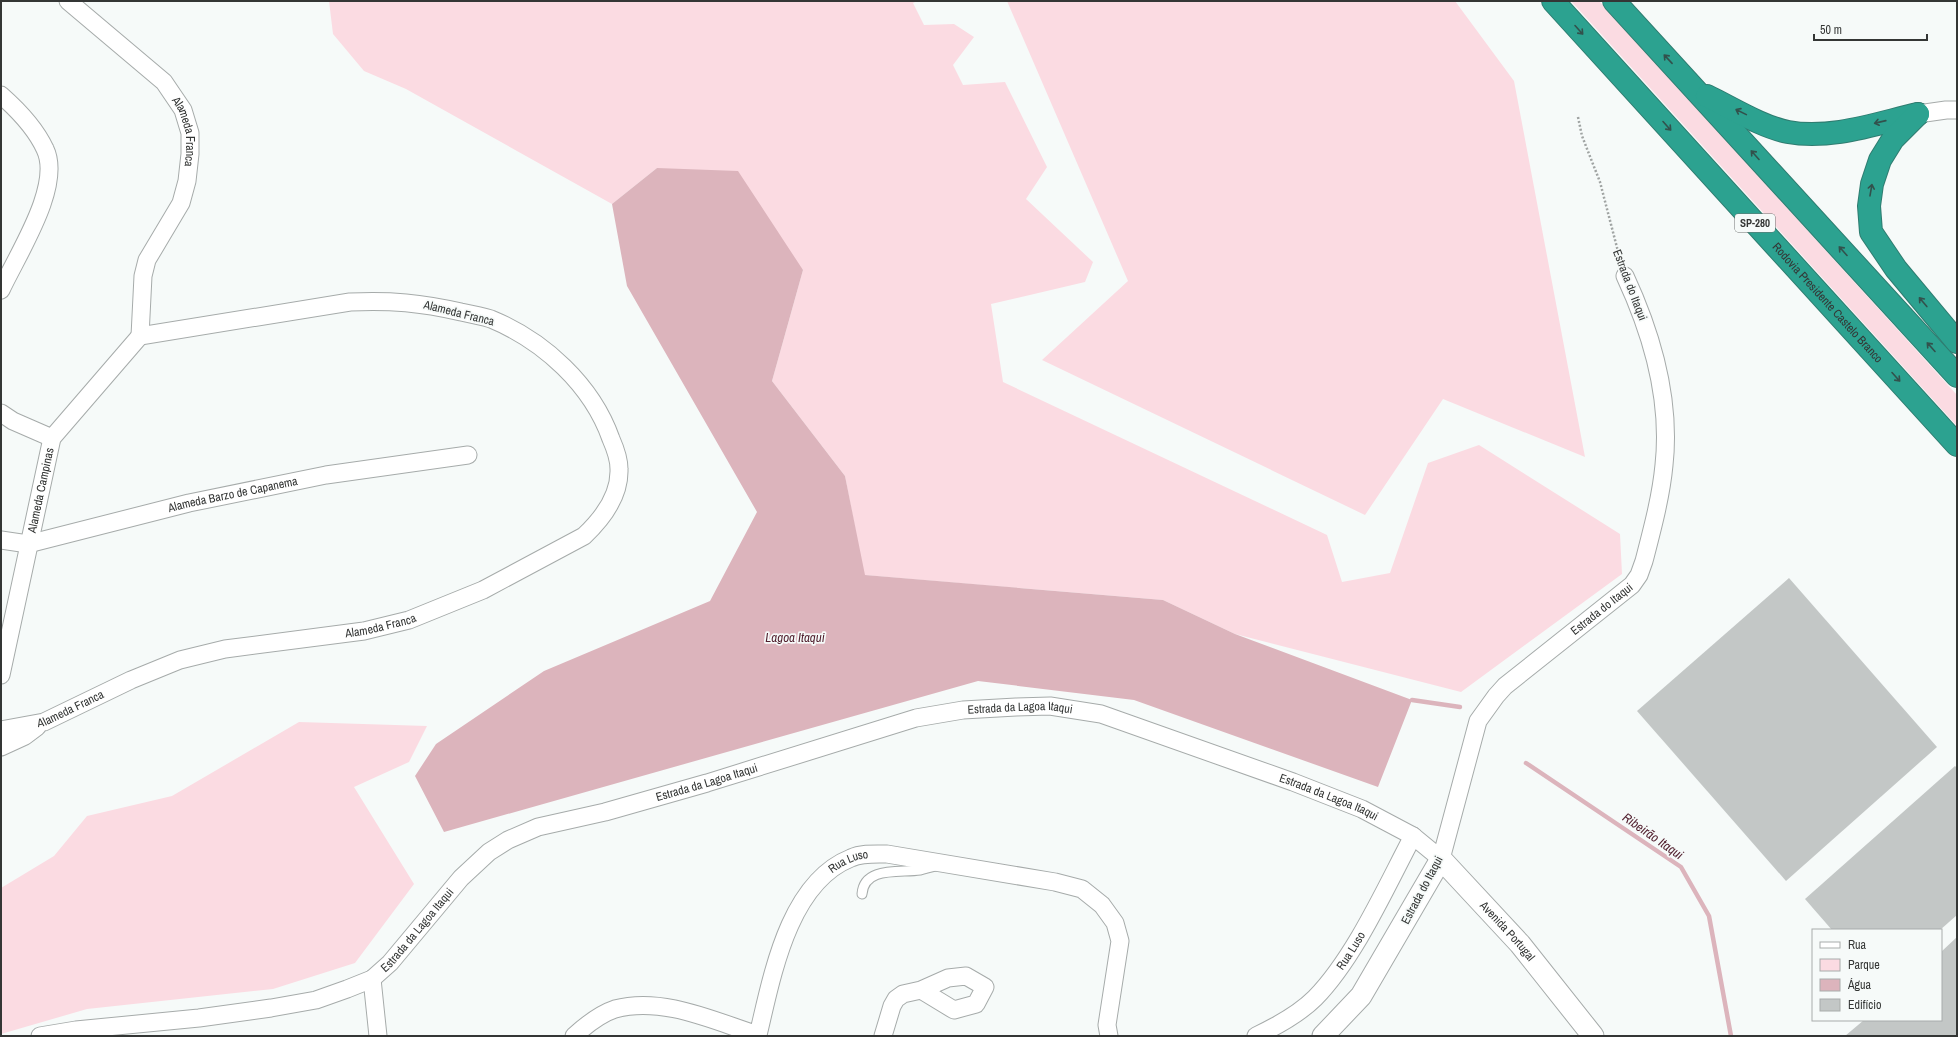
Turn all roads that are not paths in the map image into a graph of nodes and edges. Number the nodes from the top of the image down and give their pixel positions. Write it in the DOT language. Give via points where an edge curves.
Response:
graph roads {
  1 [pos="68,1"];
  2 [pos="1553,1"];
  3 [pos="1614,1"];
  4 [pos="1696,90"];
  5 [pos="1,95"];
  6 [pos="1957,110"];
  7 [pos="1918,114"];
  8 [pos="1625,276"];
  9 [pos="1,290"];
  10 [pos="140,336"];
  11 [pos="1957,342"];
  12 [pos="1957,376"];
  13 [pos="1,413"];
  14 [pos="52,438"];
  15 [pos="1957,445"];
  16 [pos="468,454"];
  17 [pos="1,540"];
  18 [pos="28,544"];
  19 [pos="1,675"];
  20 [pos="44,722"];
  21 [pos="1,730"];
  22 [pos="1,747"];
  23 [pos="1413,836"];
  24 [pos="1441,859"];
  25 [pos="948,863"];
  26 [pos="862,894"];
  27 [pos="372,979"];
  28 [pos="922,990"];
  29 [pos="40,1036"];
  30 [pos="378,1036"];
  31 [pos="574,1036"];
  32 [pos="883,1036"];
  33 [pos="1110,1036"];
  34 [pos="1256,1036"];
  35 [pos="1323,1036"];
  36 [pos="1593,1036"];
  1 -- 10 [label="street, Alameda Franca" via="164,82 183,110 190,133 187,181 181,203 147,260 143,276"];
  2 -- 15 [label="highway, Rodovia Presidente Castelo Branco / SP-280, one-way"];
  4 -- 3 [label="highway, one-way"];
  7 -- 4 [label="highway, one-way" via="1830,132 1789,132 1771,127"];
  12 -- 4 [label="highway, one-way"];
  5 -- 9 [label="street" via="34,130 45,149 49,164 45,195 39,214"];
  6 -- 7 [label="street"];
  11 -- 7 [label="highway, one-way" via="1896,270 1871,232 1869,206 1872,184 1880,160 1894,139"];
  8 -- 24 [label="street, Estrada do Itaqui" via="1647,330 1665,409 1664,465 1644,561 1632,585 1505,686 1485,709 1478,721"];
  10 -- 14 [label="street, Alameda Campinas"];
  10 -- 20 [label="street, Alameda Franca" via="258,316 365,302 427,304 489,319 520,333 562,364 594,402 615,450 619,468 617,486 606,512 584,536 483,590 409,620 364,631 226,649 180,660 131,680"];
  13 -- 14 [label="street"];
  14 -- 18 [label="street, Alameda Campinas"];
  16 -- 18 [label="street, Alameda Barzo de Capanema" via="326,475 189,504"];
  17 -- 18 [label="street, Alameda Barzo de Capanema"];
  18 -- 19 [label="street, Alameda Campinas"];
  20 -- 21 [label="street, Alameda Franca"];
  20 -- 22 [label="street" via="24,736"];
  23 -- 24 [label="street, Avenida Portugal"];
  23 -- 27 [label="street, Estrada da Lagoa Itaqui" via="1362,808 1101,714 1050,706 962,710 916,718 700,785 606,812 538,827 508,840 489,852 461,878 410,941"];
  23 -- 34 [label="street, Rua Luso" via="1356,943 1330,980 1315,999 1290,1018"];
  24 -- 35 [label="street, Estrada do Itaqui" via="1361,996"];
  24 -- 36 [label="street, Avenida Portugal" via="1520,944"];
  25 -- 26 [label="lane" via="919,870 878,873 866,881"];
  25 -- 31 [label="street, Rua Luso" via="887,854 868,854 852,857 824,874 797,912 782,944 758,1035 689,1013 660,1007 631,1006 613,1010 586,1025"];
  25 -- 33 [label="street, Rua Luso" via="1055,882 1082,890 1102,905 1115,923 1120,941 1107,1025"];
  27 -- 29 [label="street, Estrada da Lagoa Itaqui" via="316,1000 271,1008"];
  27 -- 30 [label="street"];
  28 -- 32 [label="street" via="904,994 896,999"];
}
